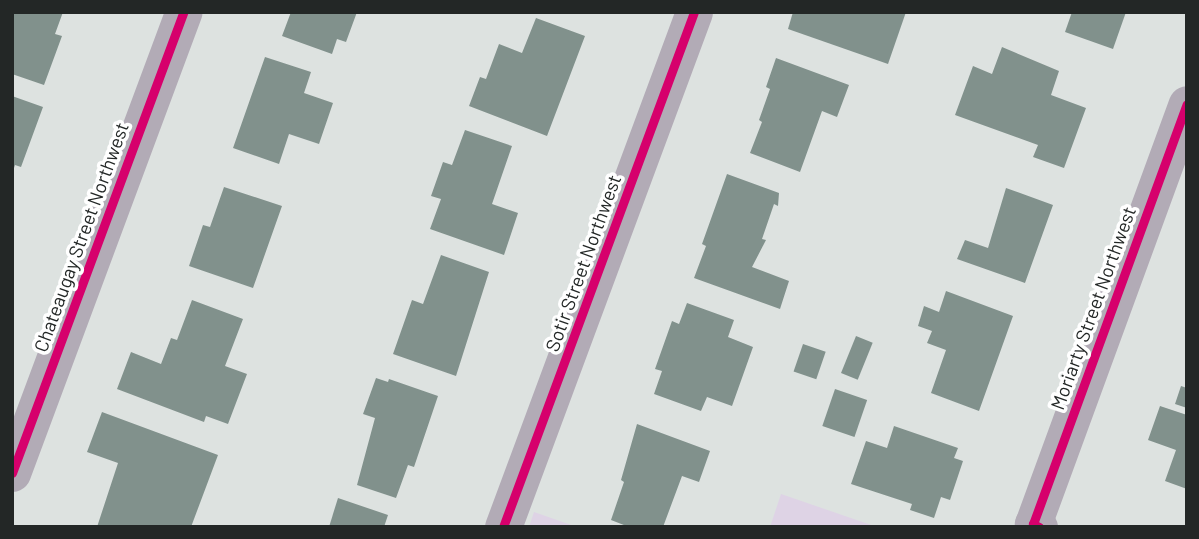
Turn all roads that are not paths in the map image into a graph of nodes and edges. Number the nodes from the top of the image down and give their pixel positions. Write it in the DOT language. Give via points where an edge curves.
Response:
graph roads {
  1 [pos="183,12"];
  2 [pos="694,12"];
  3 [pos="1187,104"];
  4 [pos="12,474"];
  5 [pos="1036,525"];
  6 [pos="503,527"];
  1 -- 4 [label="street, Chateaugay Street Northwest"];
  2 -- 6 [label="street, Sotir Street Northwest"];
  3 -- 5 [label="street, Moriarty Street Northwest"];
}
